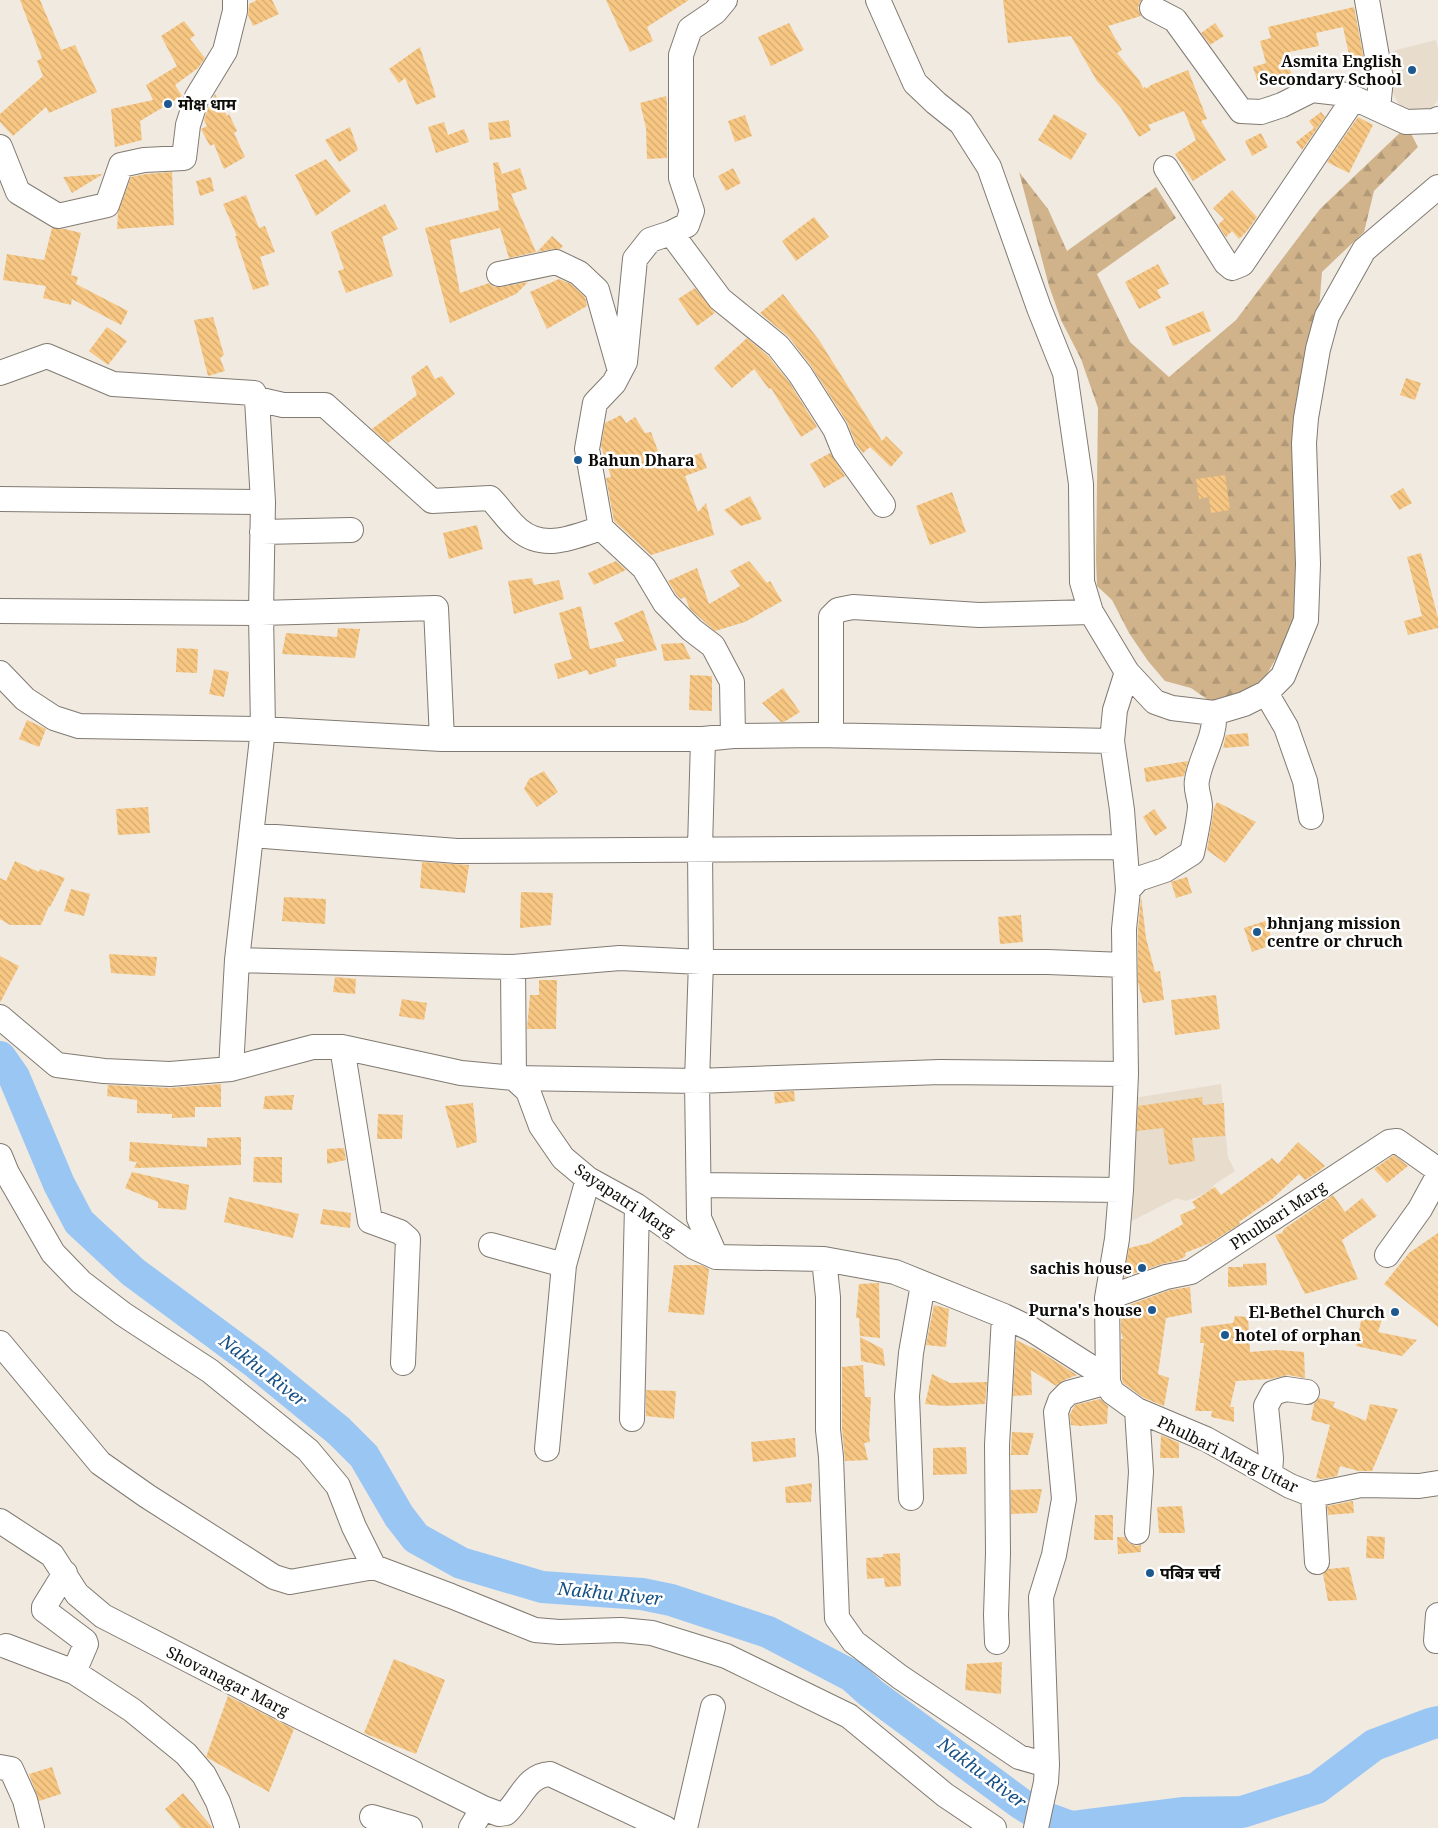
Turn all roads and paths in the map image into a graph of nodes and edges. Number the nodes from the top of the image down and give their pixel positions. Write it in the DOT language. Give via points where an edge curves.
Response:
graph roads {
  1 [pos="235,0"];
  2 [pos="725,0"];
  3 [pos="878,0"];
  4 [pos="1367,0"];
  5 [pos="1152,8"];
  6 [pos="1354,98"];
  7 [pos="1378,108"];
  8 [pos="1438,119"];
  9 [pos="0,147"];
  10 [pos="1166,168"];
  11 [pos="1438,187"];
  12 [pos="671,234"];
  13 [pos="499,274"];
  14 [pos="620,372"];
  15 [pos="0,373"];
  16 [pos="257,399"];
  17 [pos="0,499"];
  18 [pos="262,502"];
  19 [pos="884,505"];
  20 [pos="601,528"];
  21 [pos="351,530"];
  22 [pos="262,532"];
  23 [pos="0,611"];
  24 [pos="1090,612"];
  25 [pos="261,613"];
  26 [pos="1127,672"];
  27 [pos="0,673"];
  28 [pos="1266,693"];
  29 [pos="1214,712"];
  30 [pos="263,729"];
  31 [pos="832,735"];
  32 [pos="733,736"];
  33 [pos="442,739"];
  34 [pos="703,739"];
  35 [pos="1112,741"];
  36 [pos="1311,817"];
  37 [pos="251,835"];
  38 [pos="1124,847"];
  39 [pos="700,848"];
  40 [pos="1128,890"];
  41 [pos="237,960"];
  42 [pos="701,962"];
  43 [pos="1124,965"];
  44 [pos="513,967"];
  45 [pos="0,1016"];
  46 [pos="342,1047"];
  47 [pos="232,1070"];
  48 [pos="1126,1074"];
  49 [pos="514,1078"];
  50 [pos="697,1081"];
  51 [pos="0,1156"];
  52 [pos="1438,1170"];
  53 [pos="1438,1176"];
  54 [pos="588,1178"];
  55 [pos="699,1185"];
  56 [pos="1121,1190"];
  57 [pos="637,1206"];
  58 [pos="491,1245"];
  59 [pos="1387,1255"];
  60 [pos="716,1257"];
  61 [pos="824,1259"];
  62 [pos="564,1265"];
  63 [pos="923,1284"];
  64 [pos="1107,1298"];
  65 [pos="1004,1316"];
  66 [pos="0,1343"];
  67 [pos="403,1363"];
  68 [pos="1110,1387"];
  69 [pos="1307,1392"];
  70 [pos="1137,1410"];
  71 [pos="632,1419"];
  72 [pos="547,1449"];
  73 [pos="1270,1474"];
  74 [pos="1438,1483"];
  75 [pos="1313,1495"];
  76 [pos="911,1498"];
  77 [pos="0,1520"];
  78 [pos="1137,1532"];
  79 [pos="1317,1562"];
  80 [pos="374,1567"];
  81 [pos="66,1574"];
  82 [pos="1438,1615"];
  83 [pos="1436,1641"];
  84 [pos="997,1642"];
  85 [pos="6,1646"];
  86 [pos="74,1672"];
  87 [pos="713,1707"];
  88 [pos="0,1768"];
  89 [pos="1046,1774"];
  90 [pos="372,1817"];
  91 [pos="477,1818"];
  92 [pos="32,1828"];
  93 [pos="227,1828"];
  94 [pos="410,1828"];
  95 [pos="665,1828"];
  96 [pos="685,1828"];
  97 [pos="994,1828"];
  98 [pos="1036,1828"];
  1 -- 9 [label="street" via="236,11 225,51 196,97 184,158 121,165 106,206 58,216 18,192"];
  2 -- 12 [label="street" via="715,12 690,28 681,55 681,178 692,211 687,224"];
  3 -- 24 [label="street" via="915,83 961,123 989,167 1065,374 1081,484 1082,582"];
  4 -- 7 [label="street" via="1380,79"];
  5 -- 6 [label="street" via="1175,20 1241,111 1261,112 1312,90"];
  6 -- 7 [label="street"];
  6 -- 10 [label="street" via="1242,264 1232,268"];
  7 -- 8 [label="street" via="1406,122"];
  11 -- 28 [label="street" via="1364,250 1327,316 1318,349 1304,443 1308,564 1306,620 1284,676"];
  12 -- 14 [label="street" via="650,240 634,259 625,362"];
  12 -- 19 [label="street" via="720,299 778,346 835,429 844,451"];
  13 -- 14 [label="street" via="556,262 579,273 597,290"];
  14 -- 20 [label="street" via="595,403 587,448"];
  15 -- 16 [label="street" via="47,356 113,384 254,393"];
  16 -- 18 [label="street"];
  16 -- 20 [label="street" via="283,405 325,405 432,501 490,498 520,531 538,542 565,540"];
  17 -- 18 [label="street"];
  18 -- 22 [label="street"];
  20 -- 32 [label="street" via="644,568 665,603 712,646 732,682"];
  21 -- 22 [label="street"];
  22 -- 25 [label="street"];
  23 -- 25 [label="street"];
  24 -- 26 [label="street"];
  24 -- 31 [label="street" via="979,615 852,607 838,610 831,617"];
  25 -- 30 [label="street"];
  25 -- 33 [label="street" via="436,608"];
  26 -- 29 [label="street" via="1155,702 1172,708"];
  26 -- 35 [label="street" via="1115,710"];
  27 -- 30 [label="street" via="25,699 54,718 79,726"];
  28 -- 29 [label="street" via="1244,704"];
  28 -- 36 [label="street" via="1286,727 1305,780"];
  29 -- 40 [label="street" via="1210,741 1196,782 1200,805 1192,853 1165,870 1138,879"];
  30 -- 33 [label="street"];
  30 -- 37 [label="street"];
  31 -- 32 [label="street"];
  31 -- 35 [label="street"];
  32 -- 34 [label="street"];
  33 -- 34 [label="street"];
  34 -- 39 [label="street"];
  35 -- 38 [label="street"];
  37 -- 39 [label="street" via="457,850"];
  37 -- 41 [label="street"];
  38 -- 39 [label="street"];
  38 -- 40 [label="street"];
  39 -- 42 [label="street"];
  40 -- 43 [label="street"];
  41 -- 44 [label="street"];
  41 -- 47 [label="street"];
  42 -- 43 [label="street"];
  42 -- 44 [label="street" via="620,958"];
  42 -- 50 [label="street"];
  43 -- 48 [label="street"];
  44 -- 49 [label="street"];
  45 -- 47 [label="street" via="57,1065 170,1074"];
  46 -- 47 [label="street" via="313,1047"];
  46 -- 49 [label="street" via="461,1073"];
  46 -- 67 [label="street" via="370,1221 400,1232 408,1239"];
  48 -- 50 [label="street" via="940,1072"];
  48 -- 56 [label="street"];
  49 -- 50 [label="street"];
  49 -- 54 [label="street, Sayapatri Marg" via="528,1092 541,1126 563,1158"];
  50 -- 55 [label="street"];
  51 -- 80 [label="street" via="53,1253 81,1282 210,1371 308,1450 338,1486"];
  52 -- 64 [label="street, Phulbari Marg" via="1397,1141 1389,1142 1190,1272"];
  53 -- 59 [label="street" via="1420,1209"];
  54 -- 57 [label="street, Sayapatri Marg"];
  54 -- 62 [label="street"];
  55 -- 56 [label="street"];
  55 -- 60 [label="street" via="699,1218"];
  56 -- 64 [label="street"];
  57 -- 60 [label="street, Sayapatri Marg" via="694,1247"];
  57 -- 71 [label="street"];
  58 -- 62 [label="street"];
  60 -- 61 [label="street, Sayapatri Marg"];
  61 -- 63 [label="street, Sayapatri Marg" via="895,1272"];
  61 -- 89 [label="street" via="828,1297 828,1430 837,1618 854,1642 900,1677"];
  62 -- 72 [label="street"];
  63 -- 65 [label="street, Sayapatri Marg"];
  63 -- 76 [label="street" via="907,1396"];
  64 -- 68 [label="street"];
  65 -- 68 [label="street, Sayapatri Marg" via="1081,1360 1097,1371"];
  65 -- 84 [label="street" via="997,1446"];
  66 -- 80 [label="street" via="100,1463 274,1577 290,1582"];
  68 -- 70 [label="street, Phulbari Marg Uttar"];
  68 -- 89 [label="street" via="1068,1394 1060,1401 1056,1412 1064,1499 1054,1555 1041,1597"];
  69 -- 73 [label="street" via="1286,1389 1273,1393 1266,1406 1272,1458"];
  70 -- 73 [label="street, Phulbari Marg Uttar" via="1206,1439"];
  70 -- 78 [label="street" via="1141,1472"];
  73 -- 75 [label="street, Phulbari Marg Uttar"];
  74 -- 75 [label="street, Phulbari Marg Uttar" via="1419,1486 1361,1485"];
  75 -- 79 [label="street"];
  77 -- 81 [label="street, Shovanagar Marg" via="52,1555"];
  80 -- 97 [label="street" via="535,1630 652,1633 726,1656 849,1716 945,1795"];
  81 -- 86 [label="street" via="44,1610 85,1641 86,1648"];
  81 -- 91 [label="street, Shovanagar Marg" via="77,1594 102,1616 261,1698"];
  82 -- 83 [label="street"];
  85 -- 86 [label="street"];
  86 -- 93 [label="street" via="132,1710 186,1754 204,1775"];
  87 -- 96 [label="street"];
  88 -- 92 [label="street" via="11,1769 25,1800"];
  89 -- 98 [label="street"];
  90 -- 94 [label="street"];
  91 -- 95 [label="street, Shovanagar Marg" via="506,1813 532,1780 540,1774 550,1774"];
}
